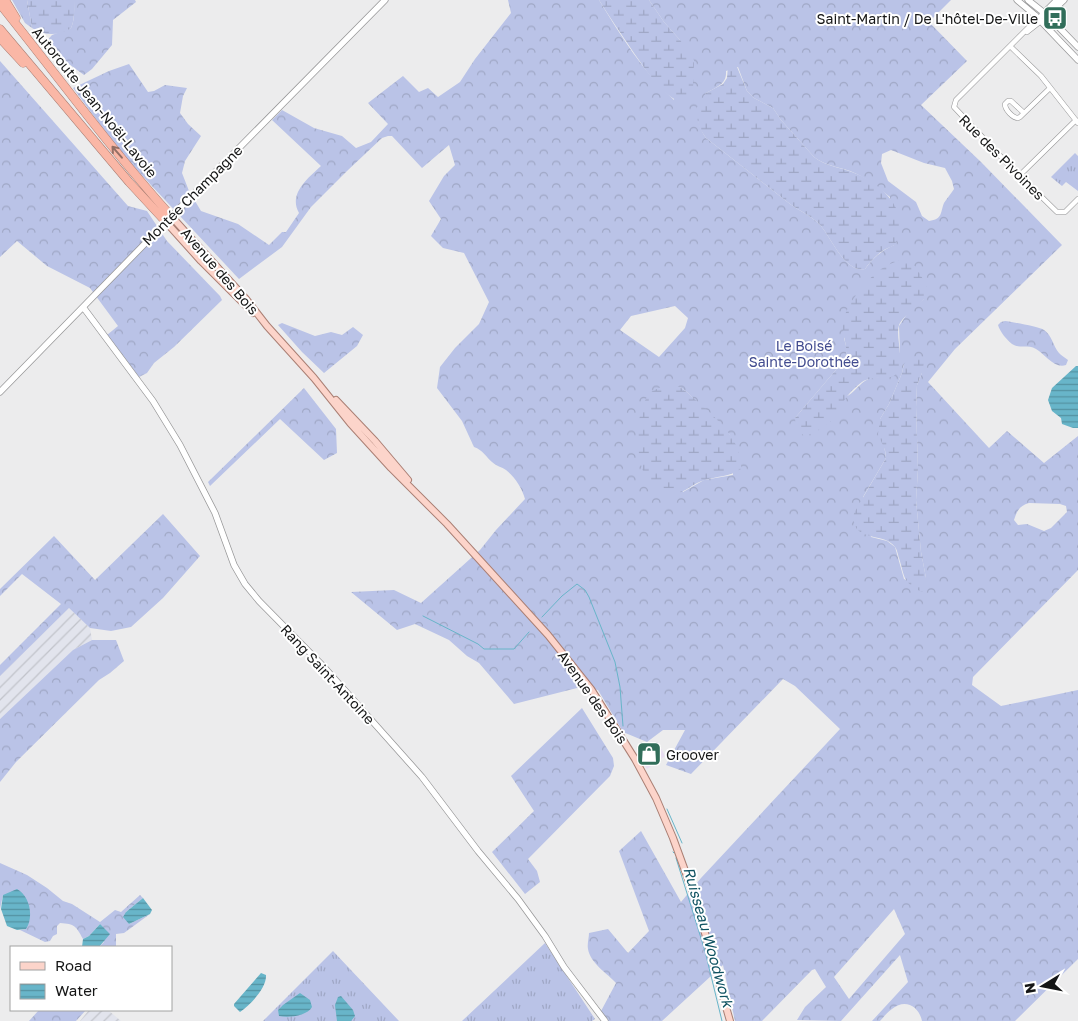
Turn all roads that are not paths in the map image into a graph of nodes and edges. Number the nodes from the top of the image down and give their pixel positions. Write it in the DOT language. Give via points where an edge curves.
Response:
graph roads {
  1 [pos="5,0"];
  2 [pos="385,0"];
  3 [pos="1017,0"];
  4 [pos="1028,0"];
  5 [pos="1057,0"];
  6 [pos="1064,0"];
  7 [pos="0,4"];
  8 [pos="1046,14"];
  9 [pos="1040,20"];
  10 [pos="0,29"];
  11 [pos="26,35"];
  12 [pos="0,38"];
  13 [pos="1011,46"];
  14 [pos="1078,47"];
  15 [pos="1078,60"];
  16 [pos="1050,88"];
  17 [pos="63,104"];
  18 [pos="1024,113"];
  19 [pos="1077,122"];
  20 [pos="1020,175"];
  21 [pos="1078,199"];
  22 [pos="169,219"];
  23 [pos="83,307"];
  24 [pos="0,392"];
  25 [pos="605,1021"];
  26 [pos="730,1021"];
  1 -- 11 [label="highway"];
  2 -- 22 [label="street, Montée Champagne"];
  3 -- 9 [label="street"];
  4 -- 8 [label="street"];
  5 -- 8 [label="street"];
  6 -- 8 [label="street"];
  7 -- 11 [label="highway, Autoroute Jean-Noël-Lavoie"];
  8 -- 9 [label="street"];
  8 -- 14 [label="street"];
  9 -- 13 [label="street, Rue des Pivoines"];
  9 -- 15 [label="street"];
  10 -- 17 [label="highway, Autoroute Jean-Noël-Lavoie"];
  22 -- 11 [label="highway, Autoroute Jean-Noël-Lavoie, one-way"];
  12 -- 17 [label="highway"];
  13 -- 16 [label="street"];
  13 -- 20 [label="street, Rue des Pivoines" via="956,100 954,106"];
  16 -- 18 [label="street"];
  16 -- 19 [label="street"];
  17 -- 22 [label="highway, Autoroute Jean-Noël-Lavoie"];
  18 -- 18 [label="street" via="1011,101 1005,104 1015,118"];
  19 -- 20 [label="street"];
  20 -- 21 [label="street, Rue des Pivoines" via="1058,212 1066,211"];
  22 -- 23 [label="street, Montée Champagne"];
  22 -- 26 [label="main road, Avenue des Bois" via="243,303 396,464 421,497 558,646 591,689 635,759 682,859"];
  23 -- 24 [label="street, Montée Champagne"];
  23 -- 25 [label="street, Rang Saint-Antoine" via="153,401 180,445 215,513 234,565 245,584 422,777 518,899"];
}
